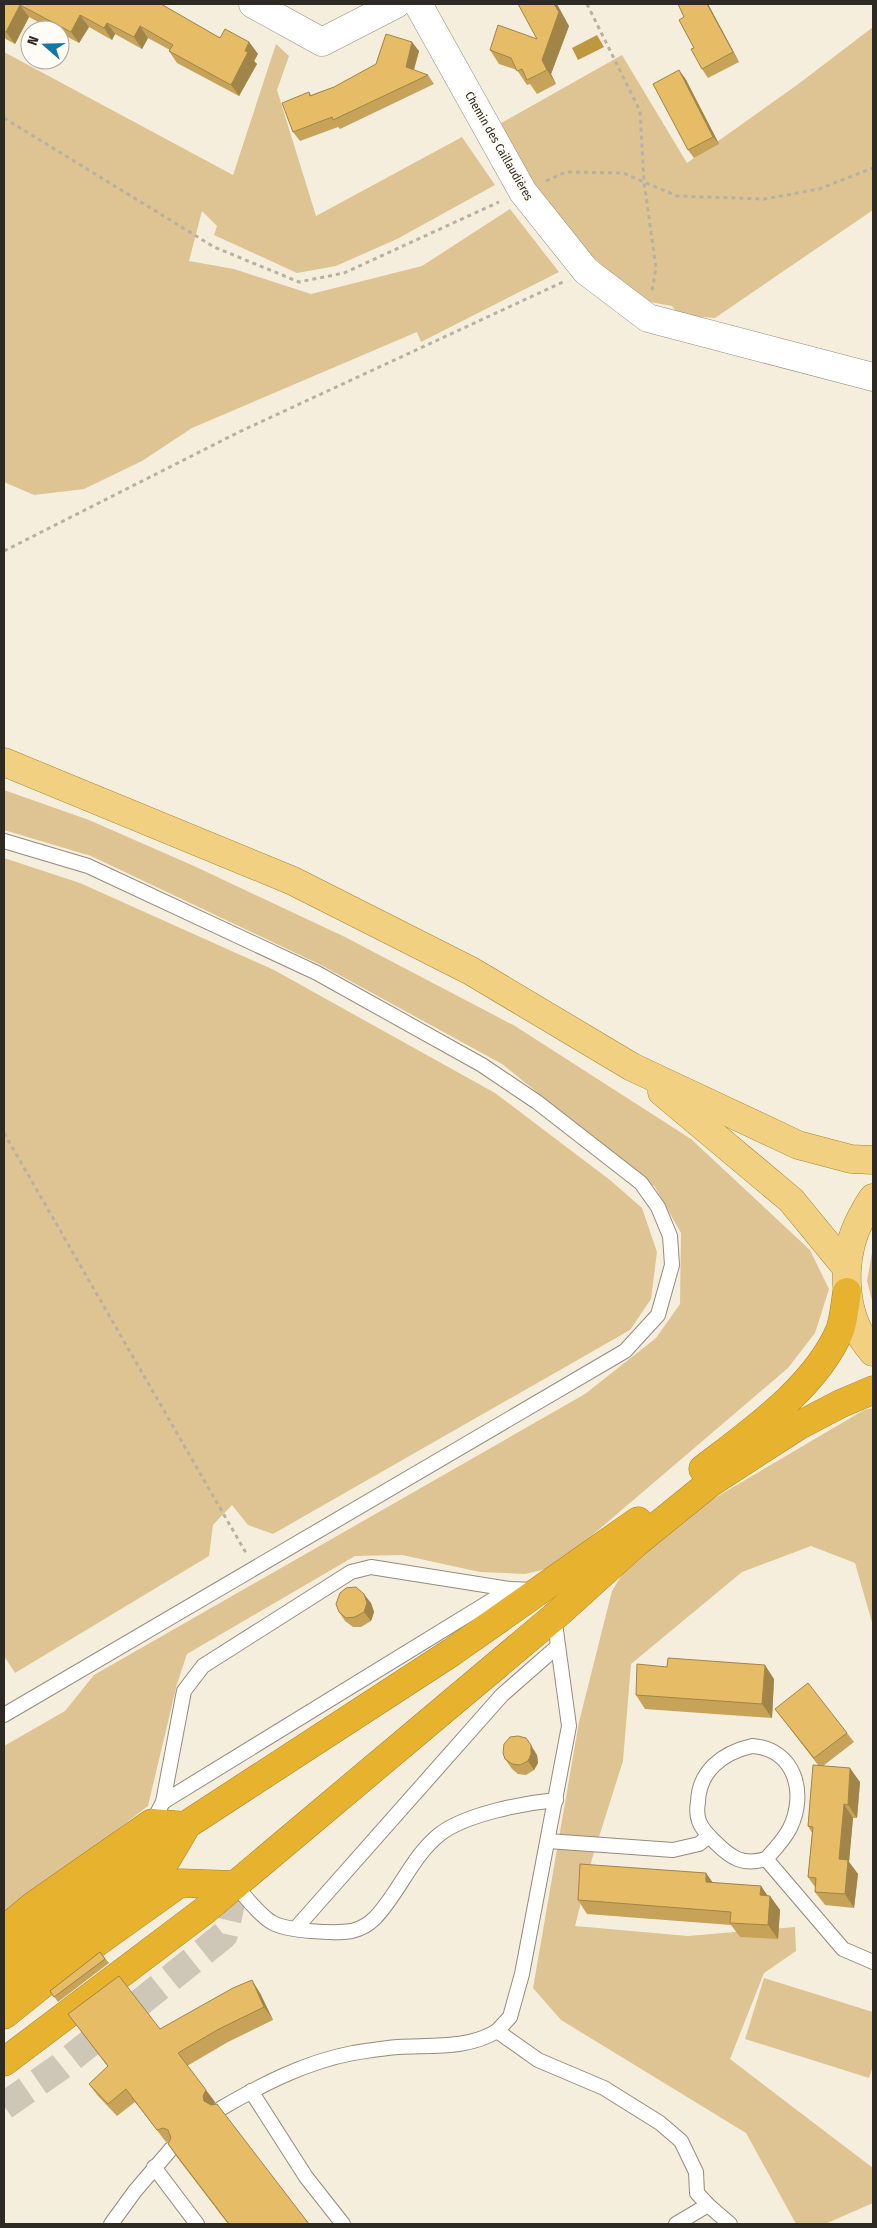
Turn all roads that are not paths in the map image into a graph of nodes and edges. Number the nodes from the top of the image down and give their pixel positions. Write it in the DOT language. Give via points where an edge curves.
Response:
graph roads {
  1 [pos="253,4"];
  2 [pos="396,4"];
  3 [pos="418,4"];
  4 [pos="873,377"];
  5 [pos="4,762"];
  6 [pos="4,841"];
  7 [pos="632,1067"];
  8 [pos="873,1160"];
  9 [pos="873,1198"];
  10 [pos="847,1280"];
  11 [pos="873,1352"];
  12 [pos="873,1390"];
  13 [pos="510,1589"];
  14 [pos="543,1590"];
  15 [pos="554,1618"];
  16 [pos="558,1646"];
  17 [pos="4,1715"];
  18 [pos="556,1800"];
  19 [pos="158,1812"];
  20 [pos="186,1826"];
  21 [pos="709,1836"];
  22 [pos="548,1841"];
  23 [pos="766,1859"];
  24 [pos="235,1885"];
  25 [pos="296,1928"];
  26 [pos="4,1930"];
  27 [pos="4,1959"];
  28 [pos="873,1962"];
  29 [pos="4,1984"];
  30 [pos="4,2015"];
  31 [pos="498,2031"];
  32 [pos="4,2040"];
  33 [pos="4,2062"];
  34 [pos="4,2083"];
  35 [pos="252,2091"];
  36 [pos="220,2109"];
  37 [pos="171,2149"];
  38 [pos="154,2168"];
  39 [pos="708,2205"];
  40 [pos="111,2224"];
  41 [pos="197,2224"];
  42 [pos="343,2224"];
  43 [pos="676,2224"];
  44 [pos="730,2224"];
  1 -- 2 [label="street" via="322,42"];
  3 -- 4 [label="street, Chemin des Caillaudières" via="523,192 586,271 648,318"];
  5 -- 7 [label="main road" via="293,881 471,971"];
  6 -- 17 [label="lane" via="88,866 317,973 482,1065 537,1102 641,1183 658,1207 670,1236 672,1265 658,1315 625,1351"];
  7 -- 8 [label="main road" via="798,1145 851,1159"];
  7 -- 10 [label="main road" via="791,1200"];
  9 -- 10 [label="main road" via="854,1232"];
  10 -- 11 [label="main road" via="855,1322"];
  10 -- 14 [label="highway" via="840,1329 819,1367 756,1427 654,1509"];
  12 -- 15 [label="highway" via="798,1426 710,1483 636,1543"];
  13 -- 14 [label="lane"];
  13 -- 19 [label="lane"];
  13 -- 19 [label="lane" via="371,1567 351,1572 329,1585 203,1666 184,1691"];
  14 -- 15 [label="lane"];
  14 -- 20 [label="highway"];
  15 -- 16 [label="lane"];
  15 -- 24 [label="highway"];
  16 -- 18 [label="lane" via="569,1726"];
  16 -- 25 [label="lane" via="502,1694"];
  18 -- 22 [label="lane"];
  18 -- 25 [label="lane" via="512,1806 459,1823 441,1834 423,1851 375,1918 363,1927 350,1931"];
  19 -- 20 [label="highway"];
  19 -- 26 [label="highway"];
  20 -- 27 [label="highway" via="150,1848"];
  20 -- 29 [label="highway" via="164,1864"];
  21 -- 22 [label="lane" via="699,1844 672,1850"];
  21 -- 23 [label="lane" via="730,1857 745,1861"];
  21 -- 23 [label="lane" via="698,1820 699,1785 706,1773 734,1750 766,1747 788,1764 797,1791 791,1826"];
  22 -- 31 [label="lane" via="516,2002 510,2017"];
  23 -- 28 [label="lane" via="843,1949"];
  24 -- 25 [label="lane" via="272,1922"];
  24 -- 30 [label="highway" via="180,1883 75,1958"];
  24 -- 32 [label="highway" via="192,1897"];
  24 -- 33 [label="highway"];
  24 -- 34 [label="highway" via="215,1924"];
  31 -- 35 [label="lane" via="469,2044 395,2047 350,2054 290,2072"];
  31 -- 39 [label="lane" via="538,2060 604,2088 660,2123 681,2141 696,2172 697,2193"];
  35 -- 36 [label="lane"];
  35 -- 42 [label="lane" via="306,2177"];
  37 -- 38 [label="lane"];
  38 -- 40 [label="lane"];
  38 -- 41 [label="lane"];
  39 -- 43 [label="lane"];
  39 -- 44 [label="lane"];
}
